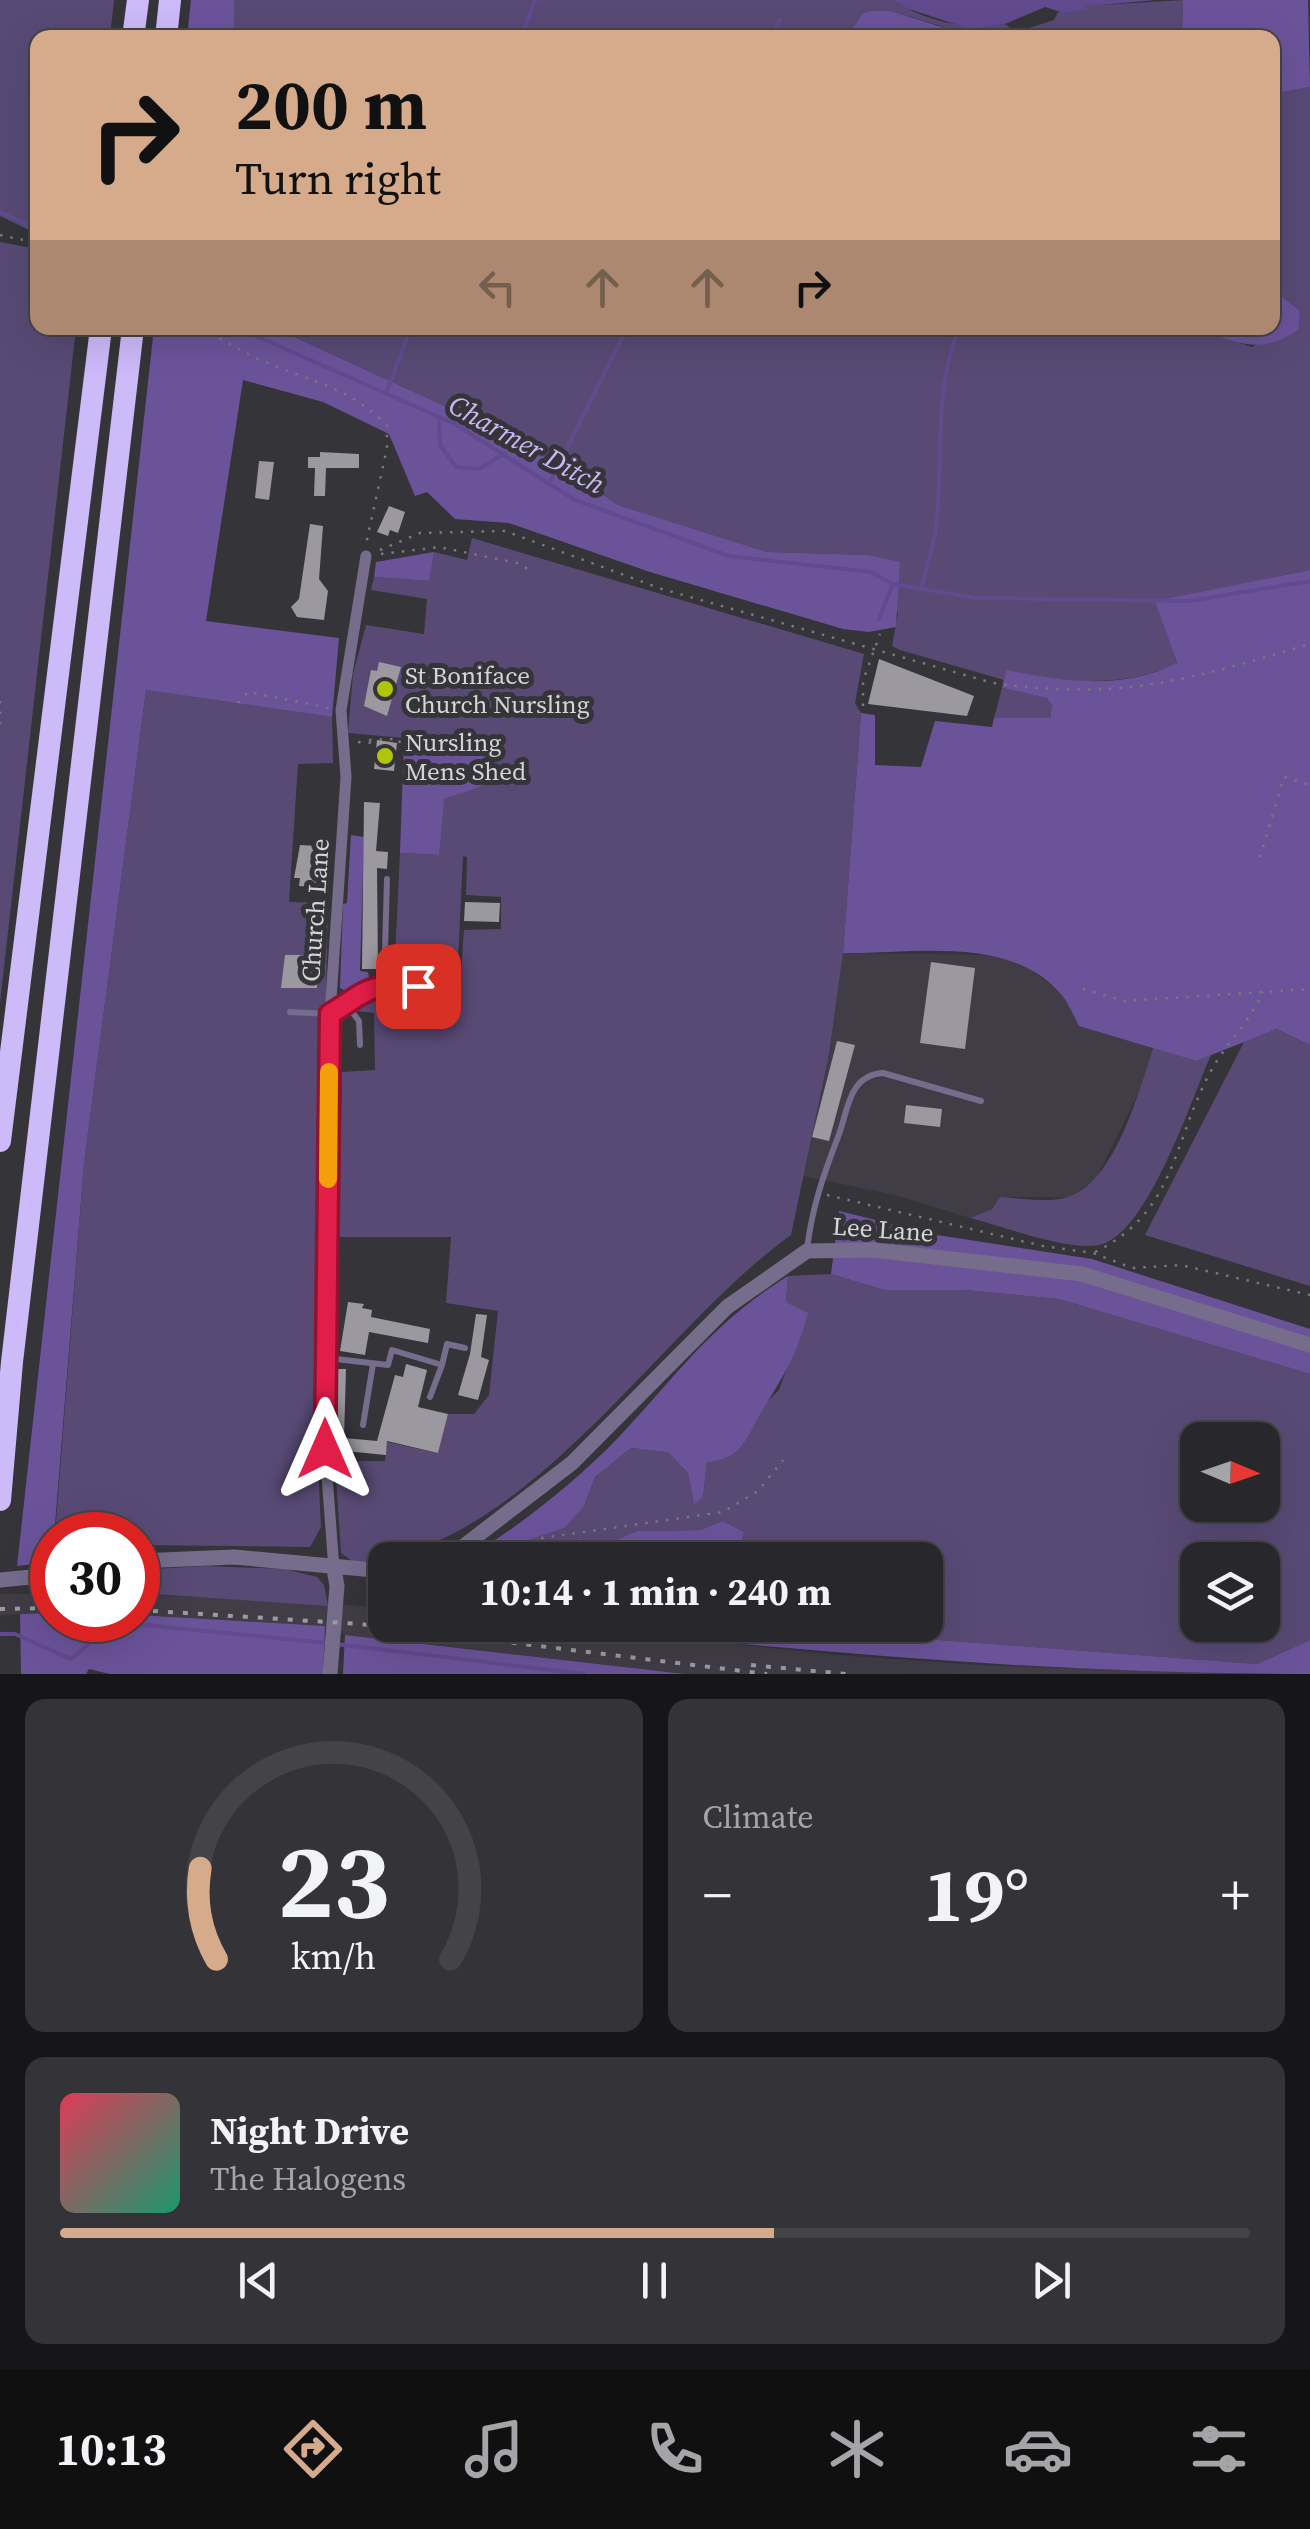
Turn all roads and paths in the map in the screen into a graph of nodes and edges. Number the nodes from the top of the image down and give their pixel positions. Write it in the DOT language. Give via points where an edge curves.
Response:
graph roads {
  1 [pos="138,0"];
  2 [pos="170,0"];
  3 [pos="134,30"];
  4 [pos="167,30"];
  5 [pos="0,235"];
  6 [pos="30,242"];
  7 [pos="100,335"];
  8 [pos="132,335"];
  9 [pos="214,335"];
  10 [pos="366,556"];
  11 [pos="533,572"];
  12 [pos="880,634"];
  13 [pos="1310,644"];
  14 [pos="875,646"];
  15 [pos="0,702"];
  16 [pos="238,704"];
  17 [pos="863,706"];
  18 [pos="341,710"];
  19 [pos="0,728"];
  20 [pos="368,740"];
  21 [pos="342,741"];
  22 [pos="376,743"];
  23 [pos="401,750"];
  24 [pos="1310,785"];
  25 [pos="1260,857"];
  26 [pos="387,879"];
  27 [pos="384,985"];
  28 [pos="418,986"];
  29 [pos="1084,989"];
  30 [pos="1310,989"];
  31 [pos="1263,992"];
  32 [pos="346,1004"];
  33 [pos="290,1012"];
  34 [pos="330,1014"];
  35 [pos="360,1045"];
  36 [pos="981,1101"];
  37 [pos="0,1141"];
  38 [pos="816,1192"];
  39 [pos="806,1250"];
  40 [pos="1093,1253"];
  41 [pos="1310,1295"];
  42 [pos="1310,1345"];
  43 [pos="465,1348"];
  44 [pos="326,1358"];
  45 [pos="373,1364"];
  46 [pos="442,1365"];
  47 [pos="430,1397"];
  48 [pos="364,1425"];
  49 [pos="783,1460"];
  50 [pos="0,1500"];
  51 [pos="469,1542"];
  52 [pos="530,1542"];
  53 [pos="160,1560"];
  54 [pos="334,1568"];
  55 [pos="368,1570"];
  56 [pos="30,1577"];
  57 [pos="0,1580"];
  58 [pos="330,1668"];
  1 -- 3 [label="highway"];
  2 -- 4 [label="highway"];
  5 -- 6 [label="path"];
  7 -- 37 [label="highway"];
  8 -- 50 [label="highway"];
  9 -- 10 [label="path" via="368,405 387,426"];
  10 -- 18 [label="street, Church Lane"];
  11 -- 14 [label="path" via="516,562 439,547 374,552 420,534 505,532 662,589"];
  12 -- 14 [label="path"];
  13 -- 14 [label="path" via="1179,683 1124,691 993,682"];
  14 -- 17 [label="path" via="863,680"];
  15 -- 19 [label="path"];
  16 -- 18 [label="path" via="248,692"];
  18 -- 21 [label="street, Church Lane"];
  20 -- 21 [label="path"];
  20 -- 22 [label="path"];
  20 -- 23 [label="path" via="399,740"];
  21 -- 34 [label="street, Church Lane" via="346,777"];
  24 -- 25 [label="path" via="1284,777"];
  26 -- 27 [label="lane"];
  27 -- 28 [label="lane"];
  27 -- 32 [label="lane" via="359,991"];
  29 -- 31 [label="path" via="1124,1001"];
  30 -- 31 [label="path"];
  31 -- 40 [label="path" via="1248,1024 1213,1067 1156,1204 1126,1237"];
  32 -- 34 [label="lane"];
  32 -- 35 [label="lane" via="359,1021"];
  33 -- 34 [label="lane"];
  34 -- 44 [label="street, Church Lane"];
  36 -- 38 [label="lane" via="870,1074 854,1088"];
  38 -- 39 [label="lane"];
  38 -- 40 [label="path"];
  39 -- 42 [label="street, Lee Lane" via="873,1250 1082,1274"];
  39 -- 51 [label="street, Lee Lane" via="727,1307 572,1463"];
  40 -- 41 [label="path" via="1132,1268 1180,1265"];
  43 -- 46 [label="lane" via="448,1344"];
  44 -- 45 [label="lane"];
  44 -- 54 [label="street, Church Lane"];
  45 -- 46 [label="lane" via="388,1366 392,1350"];
  45 -- 48 [label="lane"];
  46 -- 47 [label="lane"];
  49 -- 52 [label="path" via="758,1492 723,1512"];
  53 -- 54 [label="street" via="234,1557"];
  54 -- 55 [label="street"];
  54 -- 58 [label="street"];
  56 -- 57 [label="street"];
}
